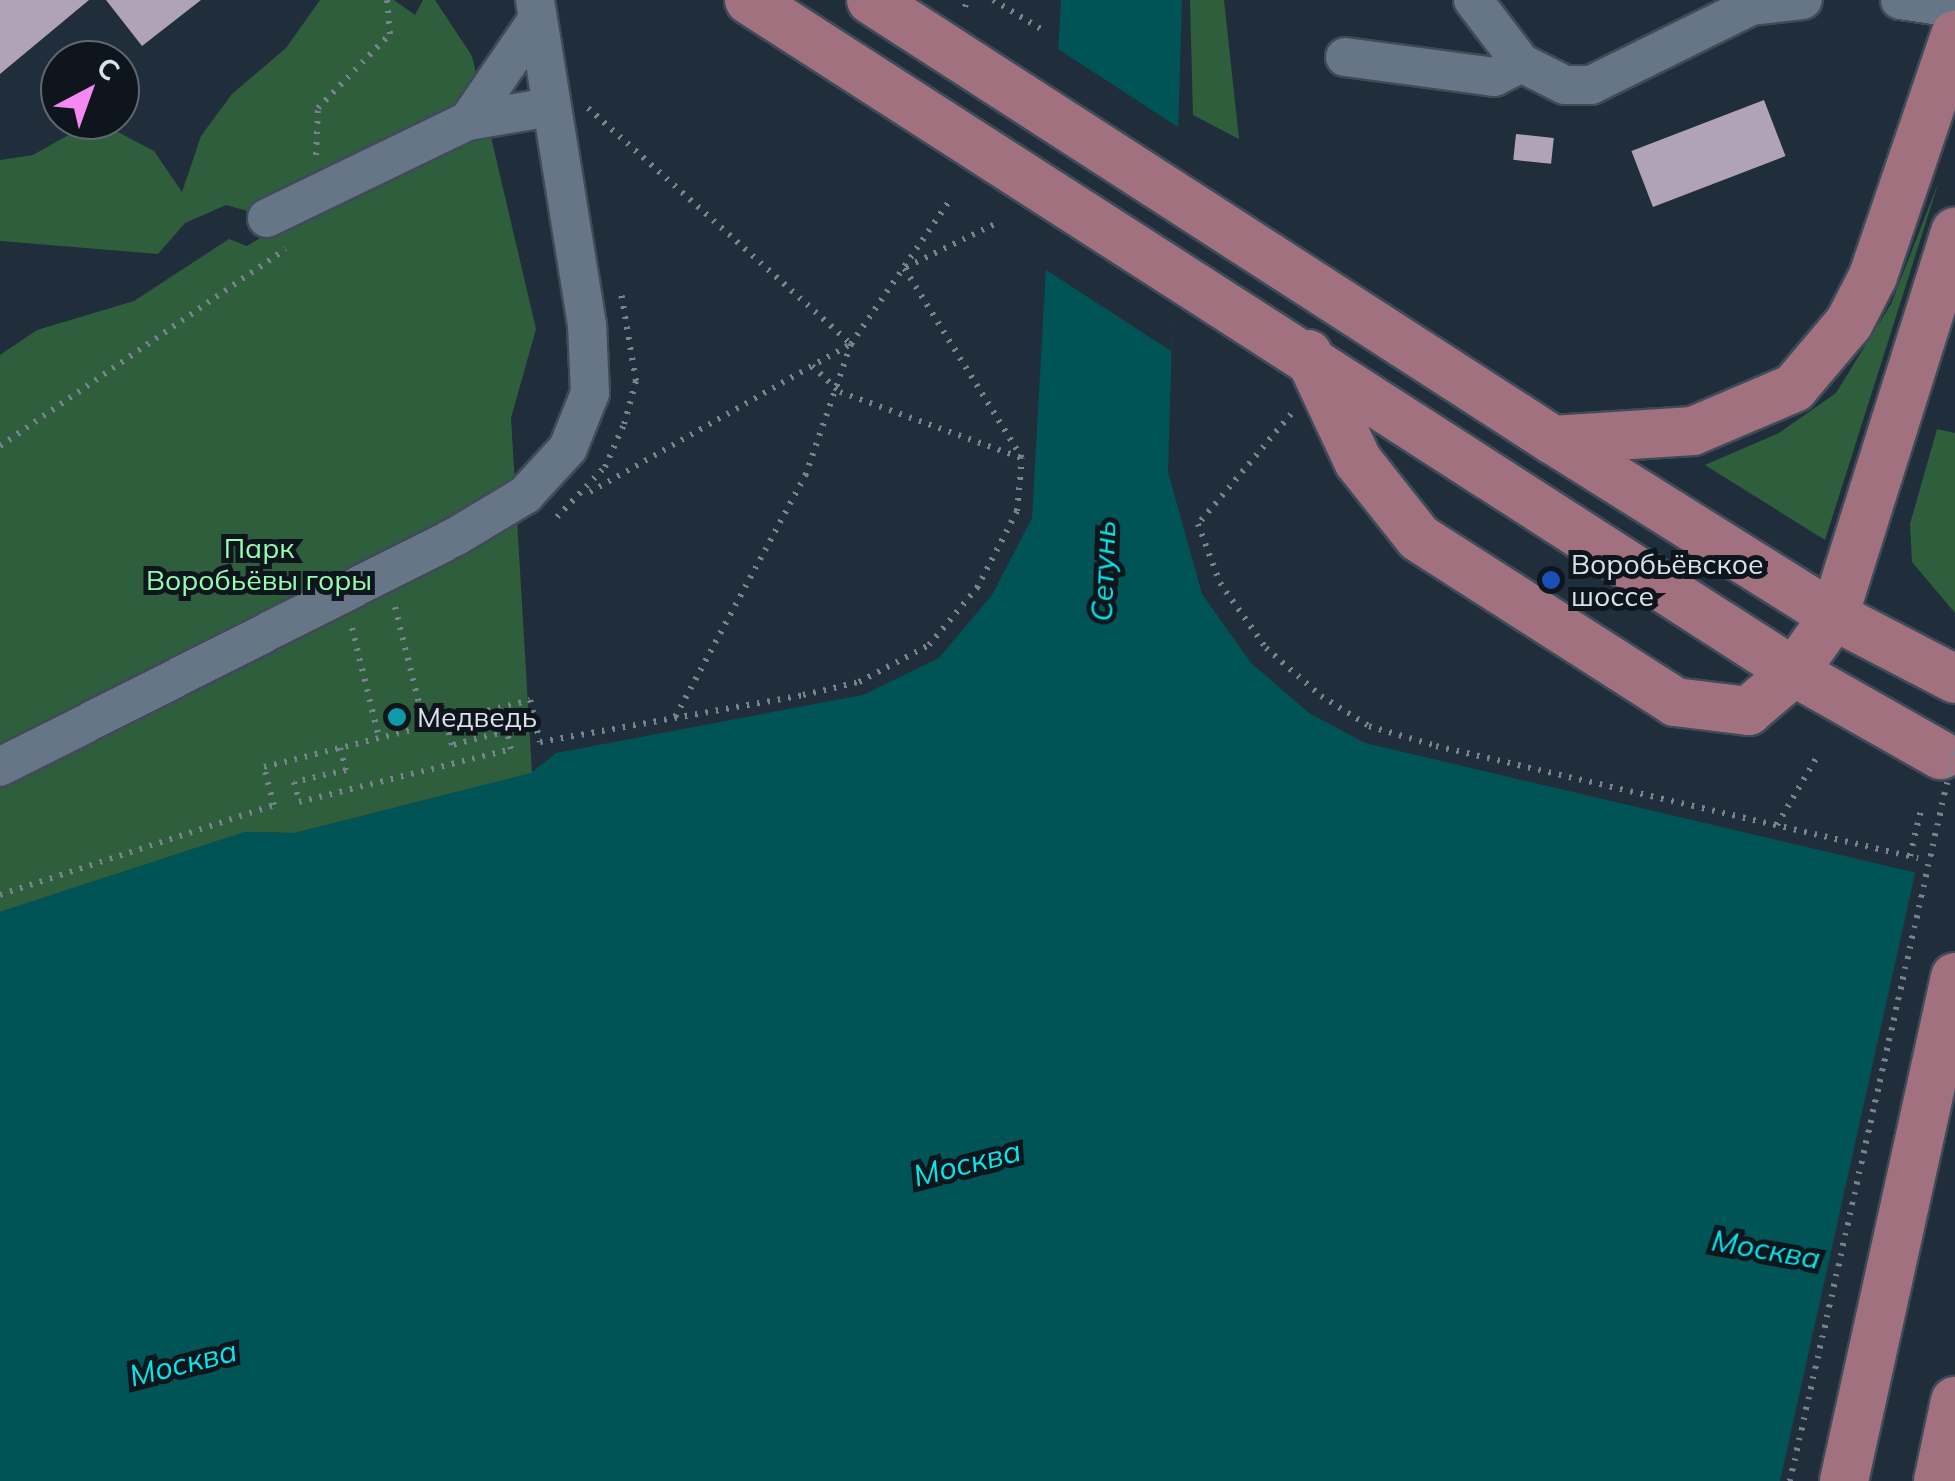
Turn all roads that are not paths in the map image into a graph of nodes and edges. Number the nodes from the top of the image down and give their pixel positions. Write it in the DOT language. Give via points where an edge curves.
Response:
graph roads {
  1 [pos="749,0"];
  2 [pos="872,0"];
  3 [pos="1473,0"];
  4 [pos="1803,0"];
  5 [pos="1900,0"];
  6 [pos="1955,8"];
  7 [pos="535,12"];
  8 [pos="1955,35"];
  9 [pos="1345,56"];
  10 [pos="1521,62"];
  11 [pos="568,113"];
  12 [pos="468,121"];
  13 [pos="267,218"];
  14 [pos="1955,232"];
  15 [pos="1308,354"];
  16 [pos="1554,440"];
  17 [pos="1834,616"];
  18 [pos="1794,672"];
  19 [pos="1955,680"];
  20 [pos="1948,751"];
  21 [pos="0,766"];
  22 [pos="1955,977"];
  23 [pos="1955,1401"];
  24 [pos="1844,1481"];
  25 [pos="1938,1481"];
  1 -- 15 [label="main road"];
  2 -- 16 [label="main road"];
  3 -- 10 [label="lane"];
  4 -- 10 [label="lane" via="1751,6 1591,85 1565,85"];
  5 -- 6 [label="lane"];
  7 -- 11 [label="lane"];
  7 -- 12 [label="lane"];
  8 -- 16 [label="main road" via="1873,276 1849,323 1794,388 1692,430"];
  9 -- 10 [label="lane" via="1494,77"];
  11 -- 12 [label="lane"];
  11 -- 21 [label="lane" via="590,393 568,448 524,496 398,594"];
  12 -- 13 [label="lane"];
  14 -- 17 [label="main road"];
  15 -- 18 [label="main road"];
  15 -- 18 [label="main road" via="1382,497 1418,538 1496,592 1675,702 1748,710"];
  16 -- 17 [label="main road"];
  17 -- 18 [label="main road"];
  17 -- 19 [label="main road"];
  18 -- 20 [label="main road"];
  22 -- 24 [label="main road"];
  23 -- 25 [label="main road"];
}
